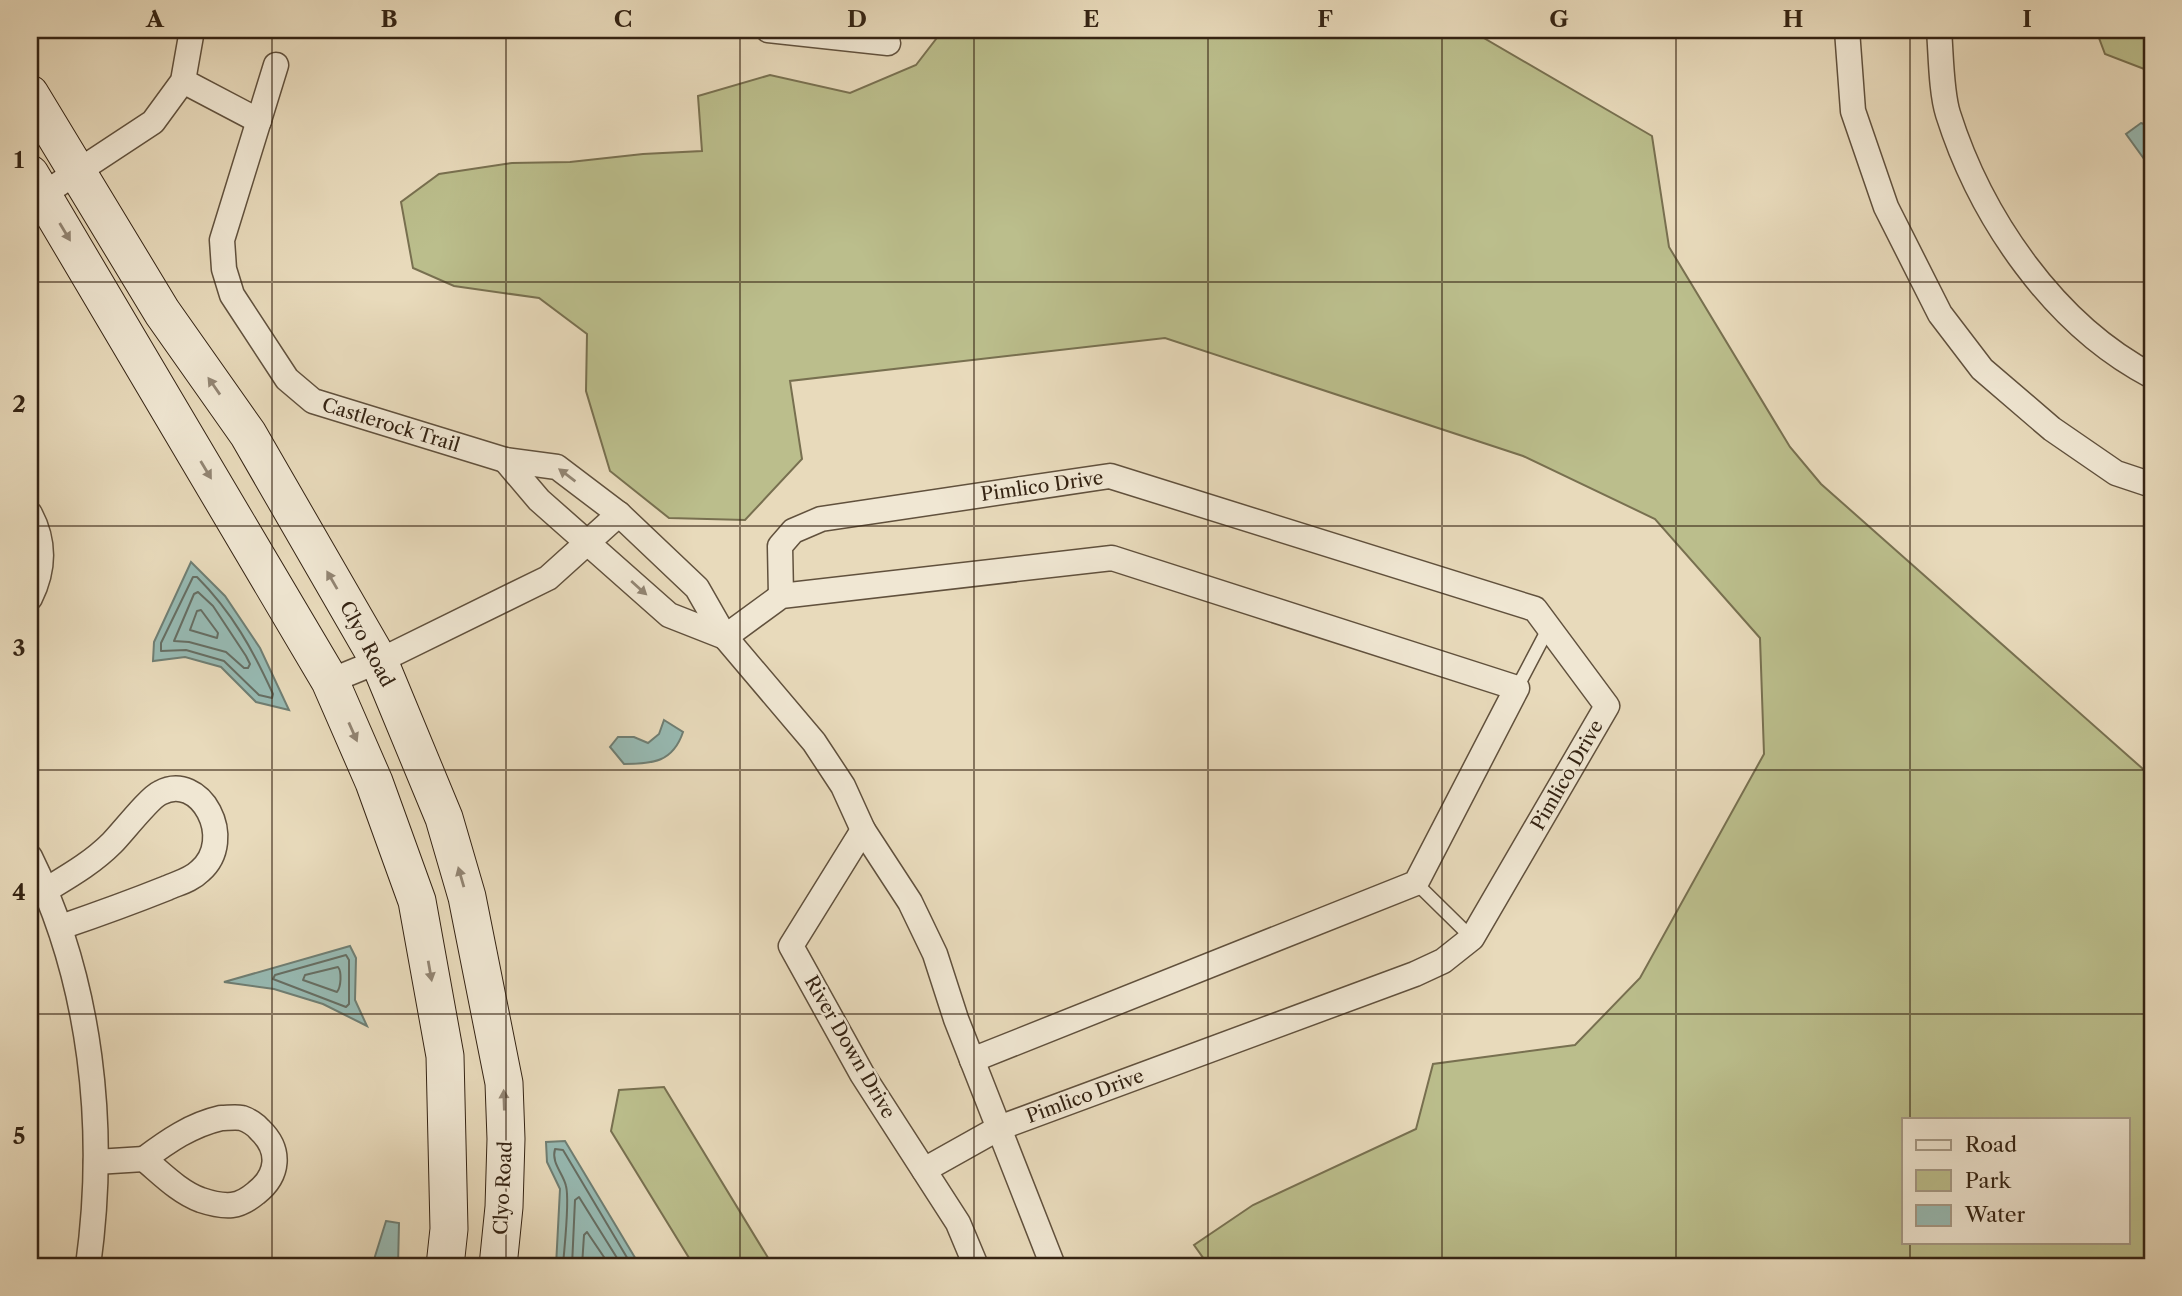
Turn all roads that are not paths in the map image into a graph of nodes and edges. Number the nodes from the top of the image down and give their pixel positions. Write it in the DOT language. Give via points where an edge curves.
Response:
graph roads {
  1 [pos="192,30"];
  2 [pos="768,30"];
  3 [pos="1847,30"];
  4 [pos="1939,30"];
  5 [pos="888,43"];
  6 [pos="276,65"];
  7 [pos="183,81"];
  8 [pos="30,94"];
  9 [pos="259,121"];
  10 [pos="79,173"];
  11 [pos="34,190"];
  12 [pos="2152,376"];
  13 [pos="505,460"];
  14 [pos="2152,485"];
  15 [pos="30,514"];
  16 [pos="619,514"];
  17 [pos="588,542"];
  18 [pos="781,596"];
  19 [pos="30,598"];
  20 [pos="1549,627"];
  21 [pos="725,637"];
  22 [pos="379,661"];
  23 [pos="330,681"];
  24 [pos="1517,688"];
  25 [pos="863,830"];
  26 [pos="30,857"];
  27 [pos="1416,883"];
  28 [pos="46,890"];
  29 [pos="61,928"];
  30 [pos="1472,938"];
  31 [pos="972,1060"];
  32 [pos="999,1128"];
  33 [pos="144,1159"];
  34 [pos="96,1162"];
  35 [pos="924,1170"];
  36 [pos="88,1266"];
  37 [pos="445,1266"];
  38 [pos="498,1266"];
  39 [pos="976,1266"];
  40 [pos="1053,1266"];
  1 -- 7 [label="street"];
  2 -- 5 [label="street"];
  3 -- 14 [label="street" via="1853,111 1885,207 1940,314 1982,369 2052,429 2116,474"];
  4 -- 12 [label="street" via="1947,112 1981,195 2029,271 2071,319"];
  6 -- 9 [label="street, Castlerock Trail"];
  7 -- 9 [label="street"];
  7 -- 10 [label="street" via="153,122"];
  8 -- 10 [label="street, Clyo Road"];
  9 -- 13 [label="street, Castlerock Trail" via="222,240 224,269 232,295 287,379 313,401"];
  10 -- 11 [label="street"];
  22 -- 10 [label="street, Clyo Road, one-way" via="248,434 163,312"];
  11 -- 23 [label="street, one-way"];
  16 -- 13 [label="street, Castlerock Trail, one-way" via="557,467"];
  13 -- 17 [label="street" via="539,500"];
  15 -- 19 [label="street" via="43,554 39,581"];
  16 -- 17 [label="street"];
  16 -- 21 [label="street" via="697,588"];
  17 -- 21 [label="street, one-way" via="669,615"];
  17 -- 22 [label="street" via="548,578"];
  18 -- 20 [label="street, Pimlico Drive" via="780,546 793,531 821,519 1110,476 1535,609"];
  18 -- 21 [label="street"];
  18 -- 24 [label="street" via="1112,558"];
  20 -- 24 [label="lane"];
  20 -- 30 [label="street, Pimlico Drive" via="1607,706"];
  21 -- 25 [label="street" via="814,742 843,786"];
  22 -- 23 [label="street"];
  38 -- 22 [label="street, Clyo Road, one-way" via="504,1207 504,1083 467,897 444,818"];
  23 -- 37 [label="street, one-way" via="374,782 417,901 445,1056 449,1229"];
  24 -- 27 [label="street"];
  25 -- 31 [label="street" via="910,902 936,954"];
  25 -- 35 [label="street, River Down Drive" via="791,946 862,1074"];
  26 -- 28 [label="street"];
  27 -- 30 [label="lane"];
  27 -- 31 [label="street"];
  28 -- 29 [label="street"];
  28 -- 29 [label="street" via="93,859 159,793 185,791 201,800 211,814 216,844 211,858 193,877"];
  29 -- 34 [label="street" via="91,1068"];
  30 -- 32 [label="street, Pimlico Drive" via="1443,961 1415,974"];
  31 -- 32 [label="street"];
  32 -- 35 [label="street, Pimlico Drive"];
  32 -- 40 [label="street"];
  33 -- 33 [label="street" via="201,1123 242,1118 267,1136 276,1164 263,1188 250,1198 218,1205 180,1189"];
  33 -- 34 [label="street"];
  34 -- 36 [label="street"];
  35 -- 39 [label="street, River Down Drive" via="958,1223"];
}
